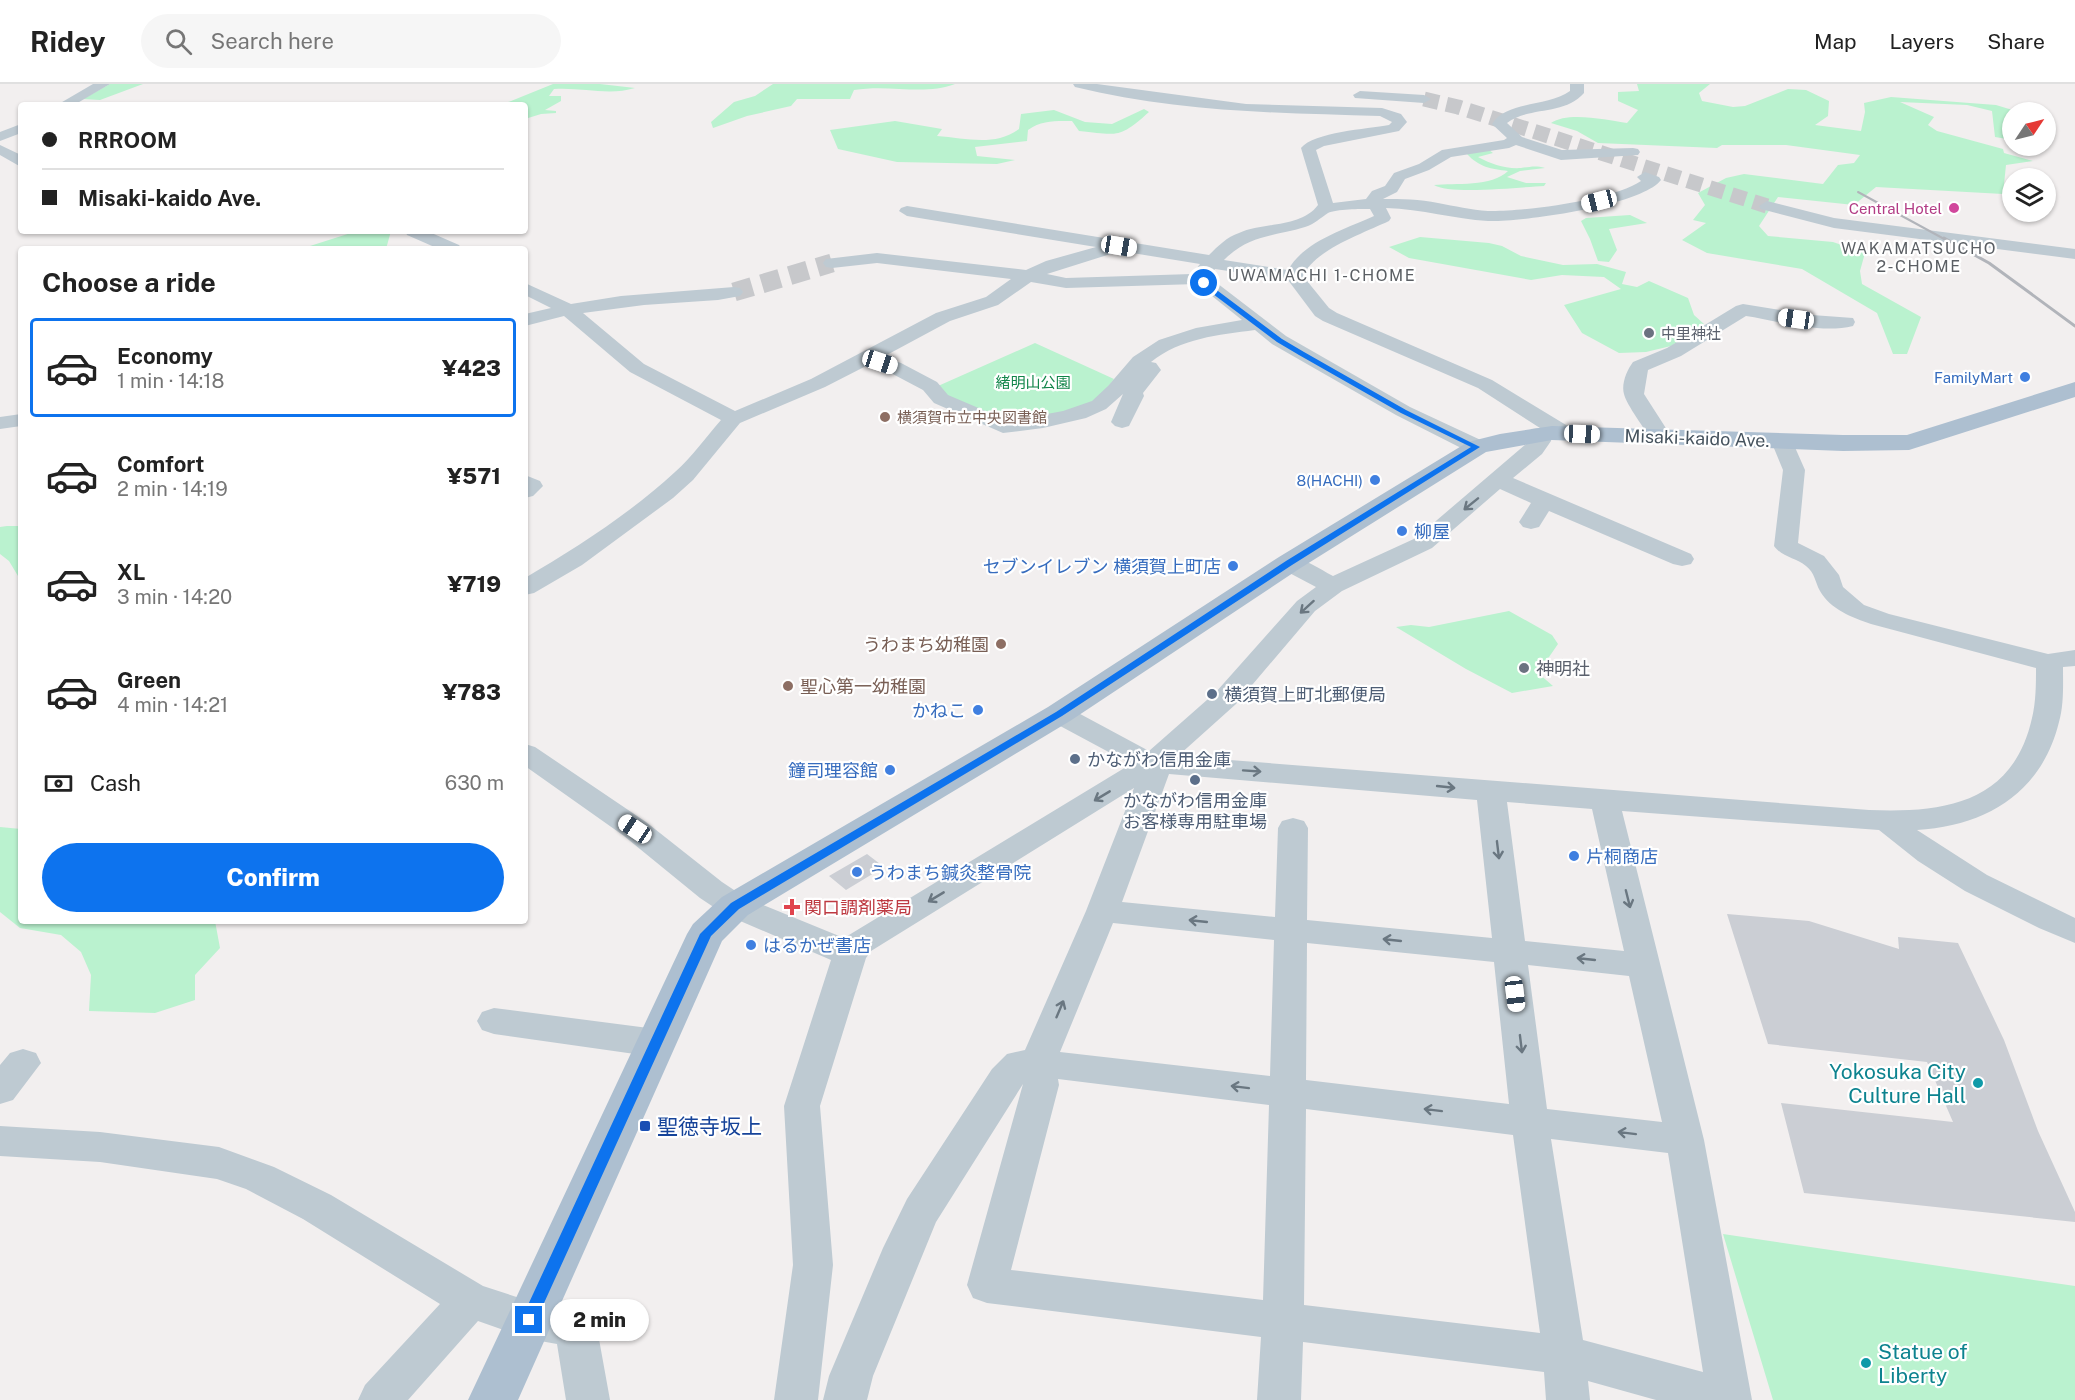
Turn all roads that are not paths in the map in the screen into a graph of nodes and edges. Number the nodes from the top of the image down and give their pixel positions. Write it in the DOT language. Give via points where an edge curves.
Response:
graph roads {
  1 [pos="103,84"];
  2 [pos="1080,84"];
  3 [pos="1577,84"];
  4 [pos="1424,99"];
  5 [pos="70,102"];
  6 [pos="1197,103"];
  7 [pos="18,129"];
  8 [pos="0,137"];
  9 [pos="1515,140"];
  10 [pos="0,149"];
  11 [pos="1633,152"];
  12 [pos="18,160"];
  13 [pos="1645,177"];
  14 [pos="1378,204"];
  15 [pos="1767,206"];
  16 [pos="1324,209"];
  17 [pos="907,212"];
  18 [pos="420,234"];
  19 [pos="446,246"];
  20 [pos="1119,246"];
  21 [pos="2075,254"];
  22 [pos="832,262"];
  23 [pos="1208,268"];
  24 [pos="1029,276"];
  25 [pos="1294,276"];
  26 [pos="528,290"];
  27 [pos="734,292"];
  28 [pos="567,309"];
  29 [pos="528,319"];
  30 [pos="1845,322"];
  31 [pos="1258,324"];
  32 [pos="867,358"];
  33 [pos="1142,359"];
  34 [pos="2075,389"];
  35 [pos="733,419"];
  36 [pos="18,420"];
  37 [pos="1122,422"];
  38 [pos="0,423"];
  39 [pos="1551,434"];
  40 [pos="1660,436"];
  41 [pos="1782,441"];
  42 [pos="1477,447"];
  43 [pos="1500,481"];
  44 [pos="1544,500"];
  45 [pos="1531,522"];
  46 [pos="1682,559"];
  47 [pos="1289,563"];
  48 [pos="528,586"];
  49 [pos="1334,586"];
  50 [pos="2062,660"];
  51 [pos="1059,714"];
  52 [pos="528,755"];
  53 [pos="1155,764"];
  54 [pos="1491,792"];
  55 [pos="1605,801"];
  56 [pos="1886,820"];
  57 [pos="1293,828"];
  58 [pos="735,906"];
  59 [pos="1102,911"];
  60 [pos="1291,930"];
  61 [pos="2075,931"];
  62 [pos="1510,952"];
  63 [pos="850,954"];
  64 [pos="1644,965"];
  65 [pos="494,1021"];
  66 [pos="656,1043"];
  67 [pos="23,1063"];
  68 [pos="1037,1063"];
  69 [pos="0,1090"];
  70 [pos="1288,1092"];
  71 [pos="1530,1122"];
  72 [pos="1685,1140"];
  73 [pos="0,1141"];
  74 [pos="470,1300"];
  75 [pos="529,1320"];
  76 [pos="1283,1321"];
  77 [pos="1564,1355"];
  78 [pos="380,1400"];
  79 [pos="493,1400"];
  80 [pos="588,1400"];
  81 [pos="796,1400"];
  82 [pos="845,1400"];
  83 [pos="1279,1400"];
  84 [pos="1568,1400"];
  85 [pos="1729,1400"];
  1 -- 5 [label="street"];
  2 -- 6 [label="street"];
  3 -- 9 [label="street" via="1577,93 1563,102 1502,119 1499,124"];
  4 -- 6 [label="street" via="1383,95"];
  6 -- 16 [label="street" via="1382,112 1396,117 1400,122 1394,128 1320,142 1308,148"];
  7 -- 8 [label="street"];
  9 -- 11 [label="street" via="1561,155"];
  9 -- 14 [label="street" via="1447,153 1400,176 1391,189 1378,194 1374,200"];
  10 -- 12 [label="street"];
  13 -- 14 [label="street" via="1653,180 1642,190 1563,208 1501,215"];
  14 -- 16 [label="street" via="1356,203"];
  14 -- 25 [label="street" via="1383,218 1303,260"];
  15 -- 21 [label="street" via="1834,223"];
  16 -- 23 [label="street" via="1311,219 1238,239"];
  17 -- 20 [label="street"];
  18 -- 19 [label="street"];
  20 -- 23 [label="street"];
  20 -- 24 [label="street" via="1052,265"];
  22 -- 24 [label="street" via="877,258"];
  23 -- 24 [label="street" via="1066,283"];
  23 -- 25 [label="street"];
  23 -- 31 [label="street"];
  24 -- 32 [label="street" via="992,301 943,317"];
  25 -- 39 [label="street" via="1322,312 1485,384"];
  26 -- 28 [label="street"];
  27 -- 28 [label="street" via="639,298"];
  28 -- 29 [label="street"];
  28 -- 35 [label="street" via="637,368"];
  30 -- 40 [label="street" via="1794,311 1743,310 1674,352 1640,366 1634,394"];
  31 -- 33 [label="street" via="1182,338"];
  31 -- 42 [label="street" via="1302,354"];
  32 -- 33 [label="street" via="921,381 941,399 972,414 1010,427 1057,419 1100,404"];
  32 -- 35 [label="street"];
  33 -- 37 [label="street" via="1151,370 1133,393"];
  34 -- 41 [label="main road, Misaki-kaido Ave." via="1918,441"];
  35 -- 48 [label="street" via="665,493 573,560"];
  36 -- 38 [label="street"];
  39 -- 40 [label="main road, Misaki-kaido Ave."];
  39 -- 42 [label="main road, Misaki-kaido Ave."];
  39 -- 43 [label="street"];
  40 -- 41 [label="main road, Misaki-kaido Ave."];
  41 -- 50 [label="street" via="1794,470 1786,546 1815,561 1827,575 1832,590 1855,610"];
  42 -- 47 [label="main road, Misaki-kaido Ave."];
  43 -- 44 [label="street"];
  43 -- 49 [label="street, one-way" via="1424,543"];
  44 -- 45 [label="street"];
  44 -- 46 [label="street"];
  47 -- 49 [label="street"];
  47 -- 51 [label="main road, Misaki-kaido Ave."];
  49 -- 53 [label="street, one-way" via="1306,606 1226,698"];
  50 -- 56 [label="street" via="2046,722 2028,765 2003,791 1955,815"];
  51 -- 53 [label="street"];
  51 -- 58 [label="main road, Misaki-kaido Ave."];
  52 -- 58 [label="street" via="635,829"];
  53 -- 54 [label="street, one-way"];
  53 -- 59 [label="street"];
  53 -- 63 [label="street, one-way" via="859,943"];
  54 -- 55 [label="street"];
  54 -- 62 [label="street, one-way"];
  55 -- 56 [label="street"];
  55 -- 64 [label="street, one-way"];
  56 -- 61 [label="street" via="1913,845 2026,910"];
  57 -- 60 [label="street"];
  58 -- 63 [label="street"];
  58 -- 66 [label="main road, Misaki-kaido Ave." via="706,934"];
  60 -- 59 [label="street, one-way"];
  68 -- 59 [label="street, one-way"];
  62 -- 60 [label="street, one-way"];
  60 -- 70 [label="street"];
  64 -- 62 [label="street, one-way"];
  62 -- 71 [label="street, one-way"];
  63 -- 81 [label="street" via="802,1106 813,1265"];
  64 -- 72 [label="street"];
  65 -- 66 [label="street"];
  66 -- 75 [label="main road, Misaki-kaido Ave."];
  67 -- 69 [label="street"];
  70 -- 68 [label="street, one-way"];
  68 -- 76 [label="street" via="1041,1085 987,1285"];
  68 -- 82 [label="street" via="1020,1064 1005,1079 921,1211 851,1376"];
  71 -- 70 [label="street, one-way"];
  70 -- 76 [label="street"];
  72 -- 71 [label="street, one-way"];
  71 -- 77 [label="street"];
  72 -- 85 [label="street"];
  73 -- 74 [label="street" via="100,1147 219,1163 317,1206"];
  74 -- 75 [label="street"];
  74 -- 78 [label="street"];
  75 -- 79 [label="main road, Misaki-kaido Ave."];
  75 -- 80 [label="street" via="576,1328"];
  76 -- 77 [label="street"];
  76 -- 83 [label="street"];
  77 -- 84 [label="street"];
  77 -- 85 [label="street"];
}
